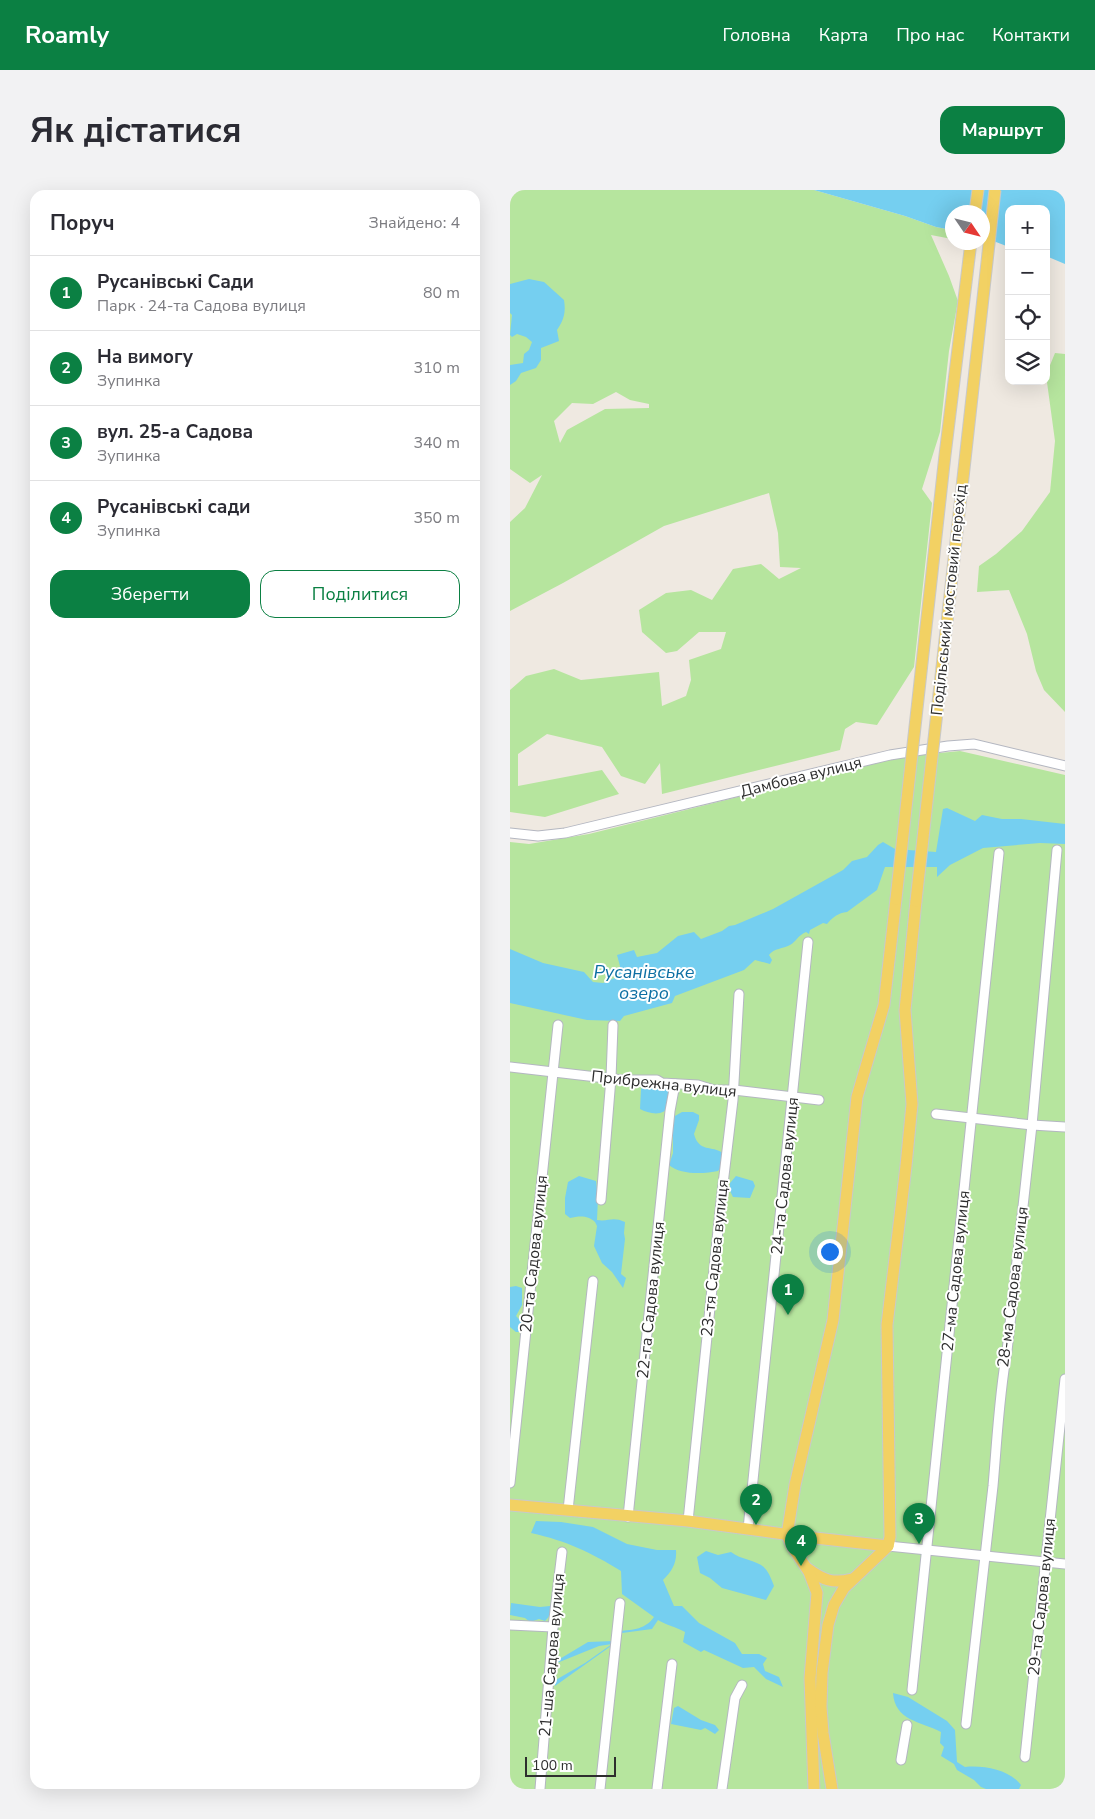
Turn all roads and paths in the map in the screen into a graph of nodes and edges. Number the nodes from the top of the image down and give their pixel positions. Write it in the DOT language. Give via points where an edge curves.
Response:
graph roads {
  1 [pos="978,190"];
  2 [pos="995,190"];
  3 [pos="976,205"];
  4 [pos="970,250"];
  5 [pos="1065,766"];
  6 [pos="510,833"];
  7 [pos="1057,850"];
  8 [pos="999,853"];
  9 [pos="808,942"];
  10 [pos="740,994"];
  11 [pos="558,1025"];
  12 [pos="613,1025"];
  13 [pos="510,1067"];
  14 [pos="554,1072"];
  15 [pos="611,1078"];
  16 [pos="675,1084"];
  17 [pos="734,1090"];
  18 [pos="793,1098"];
  19 [pos="819,1100"];
  20 [pos="936,1114"];
  21 [pos="972,1118"];
  22 [pos="1032,1125"];
  23 [pos="1065,1127"];
  24 [pos="601,1200"];
  25 [pos="593,1281"];
  26 [pos="1065,1379"];
  27 [pos="510,1483"];
  28 [pos="510,1505"];
  29 [pos="568,1510"];
  30 [pos="628,1516"];
  31 [pos="688,1522"];
  32 [pos="748,1529"];
  33 [pos="787,1535"];
  34 [pos="888,1546"];
  35 [pos="927,1550"];
  36 [pos="562,1552"];
  37 [pos="986,1556"];
  38 [pos="1045,1562"];
  39 [pos="1065,1564"];
  40 [pos="807,1568"];
  41 [pos="852,1579"];
  42 [pos="620,1602"];
  43 [pos="510,1625"];
  44 [pos="554,1628"];
  45 [pos="672,1664"];
  46 [pos="742,1686"];
  47 [pos="912,1690"];
  48 [pos="908,1724"];
  49 [pos="966,1724"];
  50 [pos="1025,1757"];
  51 [pos="901,1760"];
  52 [pos="540,1789"];
  53 [pos="600,1789"];
  54 [pos="657,1789"];
  55 [pos="722,1789"];
  56 [pos="814,1789"];
  57 [pos="832,1789"];
  1 -- 3 [label="main road"];
  2 -- 34 [label="main road, Подільський мостовий перехід, bridge" via="905,1010 912,1104 887,1325"];
  4 -- 33 [label="main road, Подільський мостовий перехід, bridge" via="884,1004 857,1097 833,1320 795,1485"];
  5 -- 6 [label="street, Дамбова вулиця" via="974,744 948,746 890,755 572,832 538,836"];
  7 -- 22 [label="street, 28-ма Садова вулиця"];
  8 -- 21 [label="street, 27-ма Садова вулиця"];
  9 -- 18 [label="street, 24-та Садова вулиця"];
  10 -- 17 [label="street, 23-тя Садова вулиця"];
  11 -- 14 [label="street, 20-та Садова вулиця"];
  12 -- 15 [label="street"];
  13 -- 14 [label="street, Прибрежна вулиця"];
  14 -- 15 [label="street, Прибрежна вулиця"];
  14 -- 27 [label="street, 20-та Садова вулиця"];
  15 -- 16 [label="street, Прибрежна вулиця"];
  15 -- 24 [label="street"];
  16 -- 17 [label="street, Прибрежна вулиця"];
  16 -- 30 [label="street, 22-га Садова вулиця"];
  17 -- 18 [label="street, Прибрежна вулиця"];
  17 -- 31 [label="street, 23-тя Садова вулиця"];
  18 -- 19 [label="street, Прибрежна вулиця"];
  18 -- 32 [label="street, 24-та Садова вулиця"];
  20 -- 21 [label="street"];
  21 -- 22 [label="street"];
  21 -- 35 [label="street, 27-ма Садова вулиця"];
  22 -- 23 [label="street"];
  22 -- 37 [label="street, 28-ма Садова вулиця" via="1001,1384"];
  25 -- 29 [label="street"];
  26 -- 38 [label="street, 29-та Садова вулиця"];
  28 -- 29 [label="main road"];
  29 -- 30 [label="main road"];
  30 -- 31 [label="main road"];
  31 -- 32 [label="main road"];
  32 -- 33 [label="main road"];
  33 -- 34 [label="main road"];
  33 -- 40 [label="main road"];
  34 -- 35 [label="street"];
  34 -- 41 [label="main road"];
  35 -- 37 [label="street"];
  35 -- 47 [label="street, 27-ма Садова вулиця"];
  36 -- 44 [label="street, 21-ша Садова вулиця"];
  37 -- 38 [label="street"];
  37 -- 49 [label="street, 28-ма Садова вулиця"];
  38 -- 39 [label="street"];
  38 -- 50 [label="street, 29-та Садова вулиця"];
  40 -- 41 [label="main road" via="829,1582"];
  40 -- 56 [label="main road" via="817,1593 810,1678"];
  41 -- 57 [label="main road" via="834,1605 824,1644 823,1733"];
  42 -- 53 [label="street"];
  43 -- 44 [label="street"];
  44 -- 52 [label="street, 21-ша Садова вулиця"];
  45 -- 54 [label="street"];
  46 -- 55 [label="street" via="735,1698"];
  48 -- 51 [label="street"];
}
